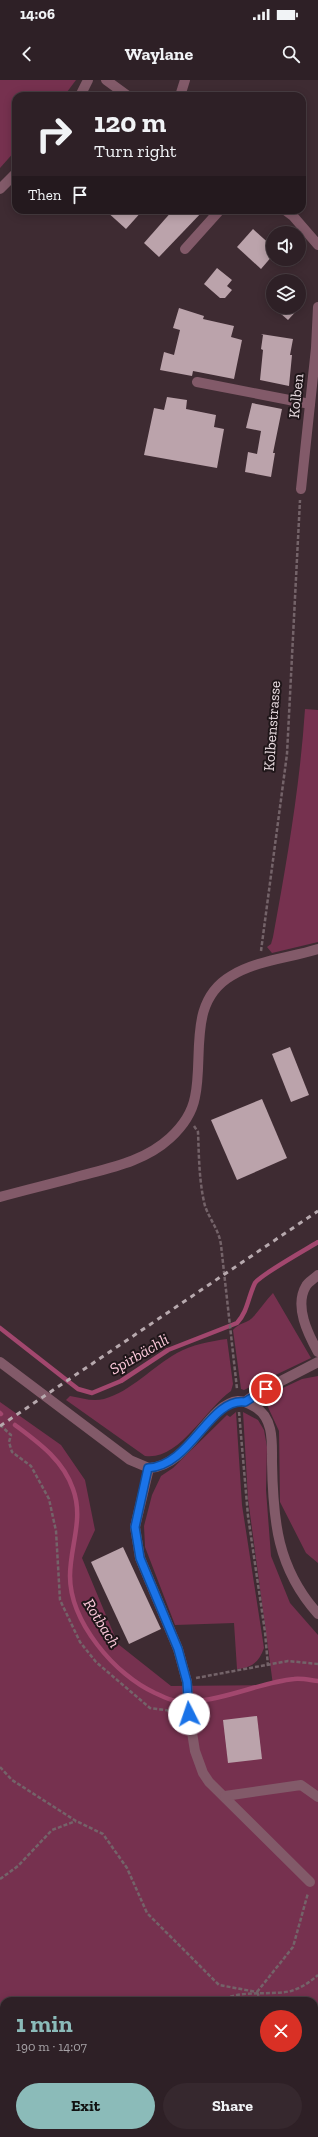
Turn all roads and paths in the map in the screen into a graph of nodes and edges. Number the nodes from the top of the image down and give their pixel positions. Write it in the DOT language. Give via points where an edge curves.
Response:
graph roads {
  1 [pos="88,80"];
  2 [pos="106,80"];
  3 [pos="185,80"];
  4 [pos="82,92"];
  5 [pos="122,92"];
  6 [pos="181,92"];
  7 [pos="12,177"];
  8 [pos="0,189"];
  9 [pos="216,214"];
  10 [pos="290,214"];
  11 [pos="318,245"];
  12 [pos="185,249"];
  13 [pos="318,306"];
  14 [pos="197,382"];
  15 [pos="310,404"];
  16 [pos="301,490"];
  17 [pos="318,949"];
  18 [pos="260,964"];
  19 [pos="188,1117"];
  20 [pos="0,1197"];
  21 [pos="318,1276"];
  22 [pos="317,1349"];
  23 [pos="0,1362"];
  24 [pos="318,1362"];
  25 [pos="242,1402"];
  26 [pos="0,1426"];
  27 [pos="148,1468"];
  28 [pos="318,1614"];
  29 [pos="318,1664"];
  30 [pos="268,1666"];
  31 [pos="187,1681"];
  32 [pos="189,1714"];
  33 [pos="0,1767"];
  34 [pos="225,1796"];
  35 [pos="318,1797"];
  36 [pos="76,1821"];
  37 [pos="0,1879"];
  38 [pos="310,1882"];
  39 [pos="318,1975"];
  40 [pos="258,1992"];
  41 [pos="237,1997"];
  42 [pos="260,1997"];
  1 -- 4 [label="street"];
  2 -- 5 [label="street"];
  3 -- 6 [label="street"];
  7 -- 8 [label="street"];
  9 -- 12 [label="street"];
  10 -- 11 [label="street"];
  13 -- 15 [label="street, Kolben"];
  14 -- 15 [label="street"];
  15 -- 16 [label="street, Kolben"];
  16 -- 18 [label="path, Kolbenstrasse" via="287,754"];
  17 -- 18 [label="street"];
  18 -- 19 [label="street" via="231,976 214,991 200,1018 195,1097"];
  19 -- 20 [label="street" via="153,1152 122,1165"];
  19 -- 25 [label="path" via="198,1132 201,1186 206,1208 219,1233"];
  21 -- 22 [label="street" via="306,1286 301,1303 308,1335"];
  23 -- 27 [label="street" via="130,1460"];
  24 -- 25 [label="street"];
  25 -- 27 [label="street" via="224,1408 178,1456 167,1464"];
  25 -- 28 [label="street" via="258,1409 270,1426 273,1504 279,1543 295,1583"];
  25 -- 30 [label="path" via="248,1516"];
  26 -- 32 [label="path" via="11,1435 9,1442 12,1452 31,1466 49,1499 56,1531 60,1600 80,1642 96,1662 150,1708"];
  27 -- 31 [label="street" via="135,1527 140,1558 178,1649"];
  29 -- 30 [label="path" via="288,1661"];
  30 -- 31 [label="path"];
  31 -- 32 [label="street"];
  32 -- 34 [label="street" via="195,1751 201,1768 209,1782"];
  33 -- 36 [label="path" via="12,1780"];
  34 -- 35 [label="street" via="301,1785"];
  34 -- 38 [label="street"];
  36 -- 37 [label="path" via="52,1830 18,1866"];
  36 -- 40 [label="path" via="103,1834 127,1868 147,1913 219,1985"];
  38 -- 40 [label="path" via="293,1947"];
  39 -- 40 [label="path" via="307,1984 291,1991"];
  40 -- 41 [label="path"];
  40 -- 42 [label="path"];
}
